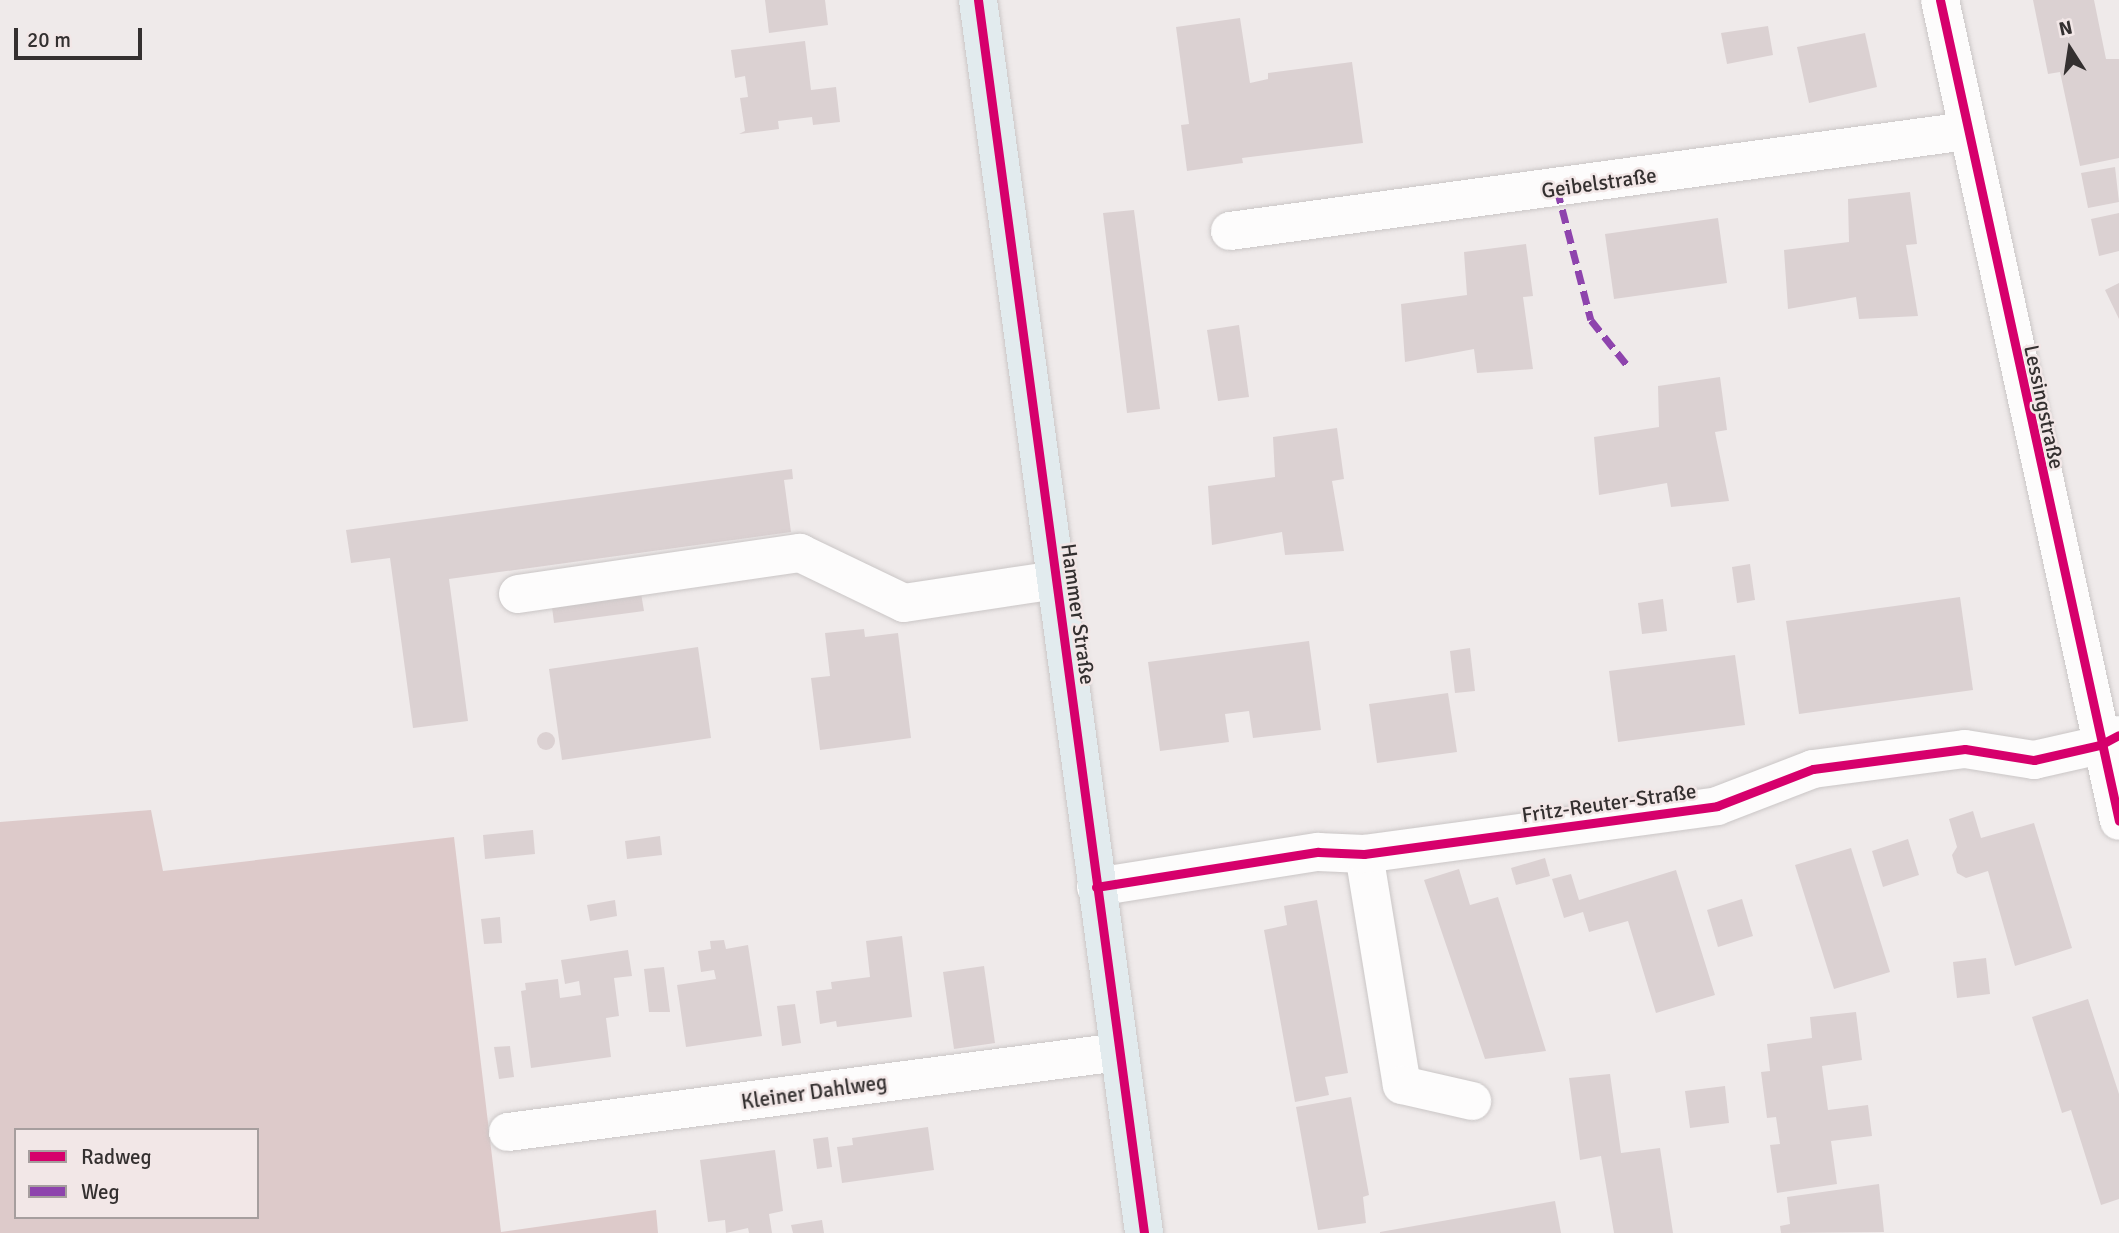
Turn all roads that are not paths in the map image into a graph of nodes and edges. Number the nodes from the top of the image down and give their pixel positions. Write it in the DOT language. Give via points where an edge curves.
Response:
graph roads {
  1 [pos="978,0"];
  2 [pos="1940,0"];
  3 [pos="1967,131"];
  4 [pos="1230,231"];
  5 [pos="1056,580"];
  6 [pos="518,594"];
  7 [pos="2109,740"];
  8 [pos="2119,821"];
  9 [pos="1364,854"];
  10 [pos="1096,887"];
  11 [pos="1119,1052"];
  12 [pos="1472,1101"];
  13 [pos="508,1132"];
  14 [pos="1144,1233"];
  1 -- 5 [label="main road, Hammer Straße"];
  2 -- 3 [label="street, Lessingstraße"];
  3 -- 4 [label="street, Geibelstraße"];
  3 -- 7 [label="street, Lessingstraße"];
  5 -- 6 [label="street" via="904,603 800,553"];
  5 -- 10 [label="main road, Hammer Straße"];
  7 -- 8 [label="street, Lessingstraße"];
  7 -- 9 [label="street, Fritz-Reuter-Straße" via="2034,760 1965,749 1813,769 1717,806"];
  9 -- 10 [label="street, Fritz-Reuter-Straße" via="1318,852"];
  9 -- 12 [label="street" via="1402,1085"];
  10 -- 11 [label="main road, Hammer Straße"];
  11 -- 13 [label="street, Kleiner Dahlweg"];
  11 -- 14 [label="main road, Hammer Straße"];
}
